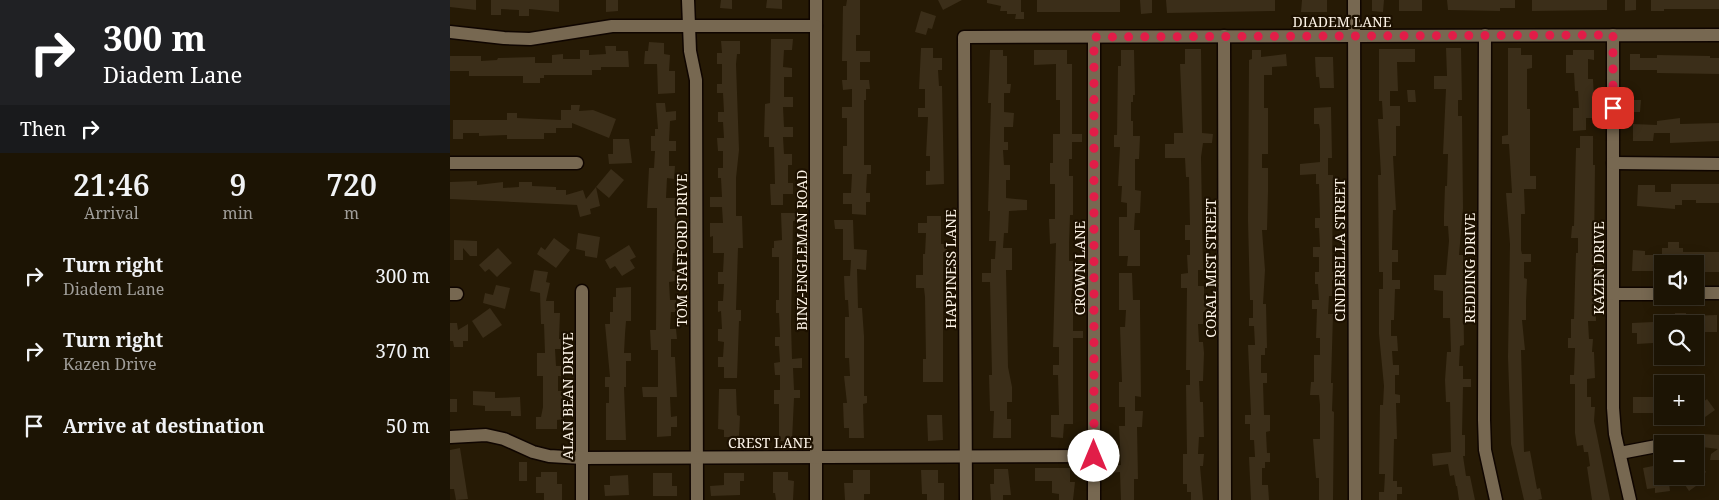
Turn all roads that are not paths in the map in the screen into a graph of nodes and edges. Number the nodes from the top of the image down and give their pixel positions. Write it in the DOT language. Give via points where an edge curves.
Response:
graph roads {
  1 [pos="688,0"];
  2 [pos="816,0"];
  3 [pos="1354,0"];
  4 [pos="688,25"];
  5 [pos="816,26"];
  6 [pos="450,32"];
  7 [pos="1484,35"];
  8 [pos="1613,35"];
  9 [pos="1719,35"];
  10 [pos="1224,36"];
  11 [pos="1354,36"];
  12 [pos="964,37"];
  13 [pos="1094,37"];
  14 [pos="450,163"];
  15 [pos="577,163"];
  16 [pos="1613,163"];
  17 [pos="1719,164"];
  18 [pos="582,291"];
  19 [pos="1704,293"];
  20 [pos="1719,293"];
  21 [pos="1613,294"];
  22 [pos="1654,294"];
  23 [pos="450,437"];
  24 [pos="1654,447"];
  25 [pos="1620,453"];
  26 [pos="1094,456"];
  27 [pos="697,457"];
  28 [pos="966,457"];
  29 [pos="582,458"];
  30 [pos="816,458"];
  31 [pos="582,500"];
  32 [pos="697,500"];
  33 [pos="816,500"];
  34 [pos="966,500"];
  35 [pos="1094,500"];
  36 [pos="1225,500"];
  37 [pos="1355,500"];
  38 [pos="1496,500"];
  39 [pos="1630,500"];
  1 -- 4 [label="street, TOM STAFFORD DRIVE"];
  2 -- 5 [label="street, BINZ-ENGLEMAN ROAD"];
  3 -- 11 [label="street, CINDERELLA STREET"];
  4 -- 5 [label="street"];
  4 -- 6 [label="street" via="612,26 530,39"];
  4 -- 27 [label="street, TOM STAFFORD DRIVE" via="696,80"];
  5 -- 30 [label="street, BINZ-ENGLEMAN ROAD"];
  7 -- 8 [label="street, DIADEM LANE"];
  7 -- 11 [label="street, DIADEM LANE"];
  7 -- 38 [label="street, REDDING DRIVE" via="1484,420 1485,450"];
  8 -- 9 [label="street, DIADEM LANE"];
  8 -- 16 [label="street, KAZEN DRIVE"];
  10 -- 11 [label="street, DIADEM LANE"];
  10 -- 13 [label="street, DIADEM LANE"];
  10 -- 36 [label="street, CORAL MIST STREET"];
  11 -- 37 [label="street, CINDERELLA STREET"];
  12 -- 13 [label="street, DIADEM LANE"];
  12 -- 28 [label="street, HAPPINESS LANE"];
  13 -- 26 [label="street, CROWN LANE"];
  14 -- 15 [label="street"];
  16 -- 17 [label="street"];
  16 -- 21 [label="street, KAZEN DRIVE"];
  18 -- 29 [label="street, ALAN BEAN DRIVE"];
  19 -- 20 [label="street"];
  21 -- 22 [label="street"];
  21 -- 25 [label="street, KAZEN DRIVE" via="1613,408"];
  23 -- 29 [label="street, CREST LANE" via="486,435 504,438 549,456"];
  24 -- 25 [label="street"];
  25 -- 39 [label="street, KAZEN DRIVE"];
  26 -- 28 [label="street, CREST LANE"];
  26 -- 35 [label="street, CROWN LANE"];
  27 -- 29 [label="street, CREST LANE"];
  27 -- 30 [label="street, CREST LANE"];
  27 -- 32 [label="street, TOM STAFFORD DRIVE"];
  28 -- 30 [label="street, CREST LANE"];
  28 -- 34 [label="street, HAPPINESS LANE"];
  29 -- 31 [label="street, ALAN BEAN DRIVE"];
  30 -- 33 [label="street, BINZ-ENGLEMAN ROAD"];
}
